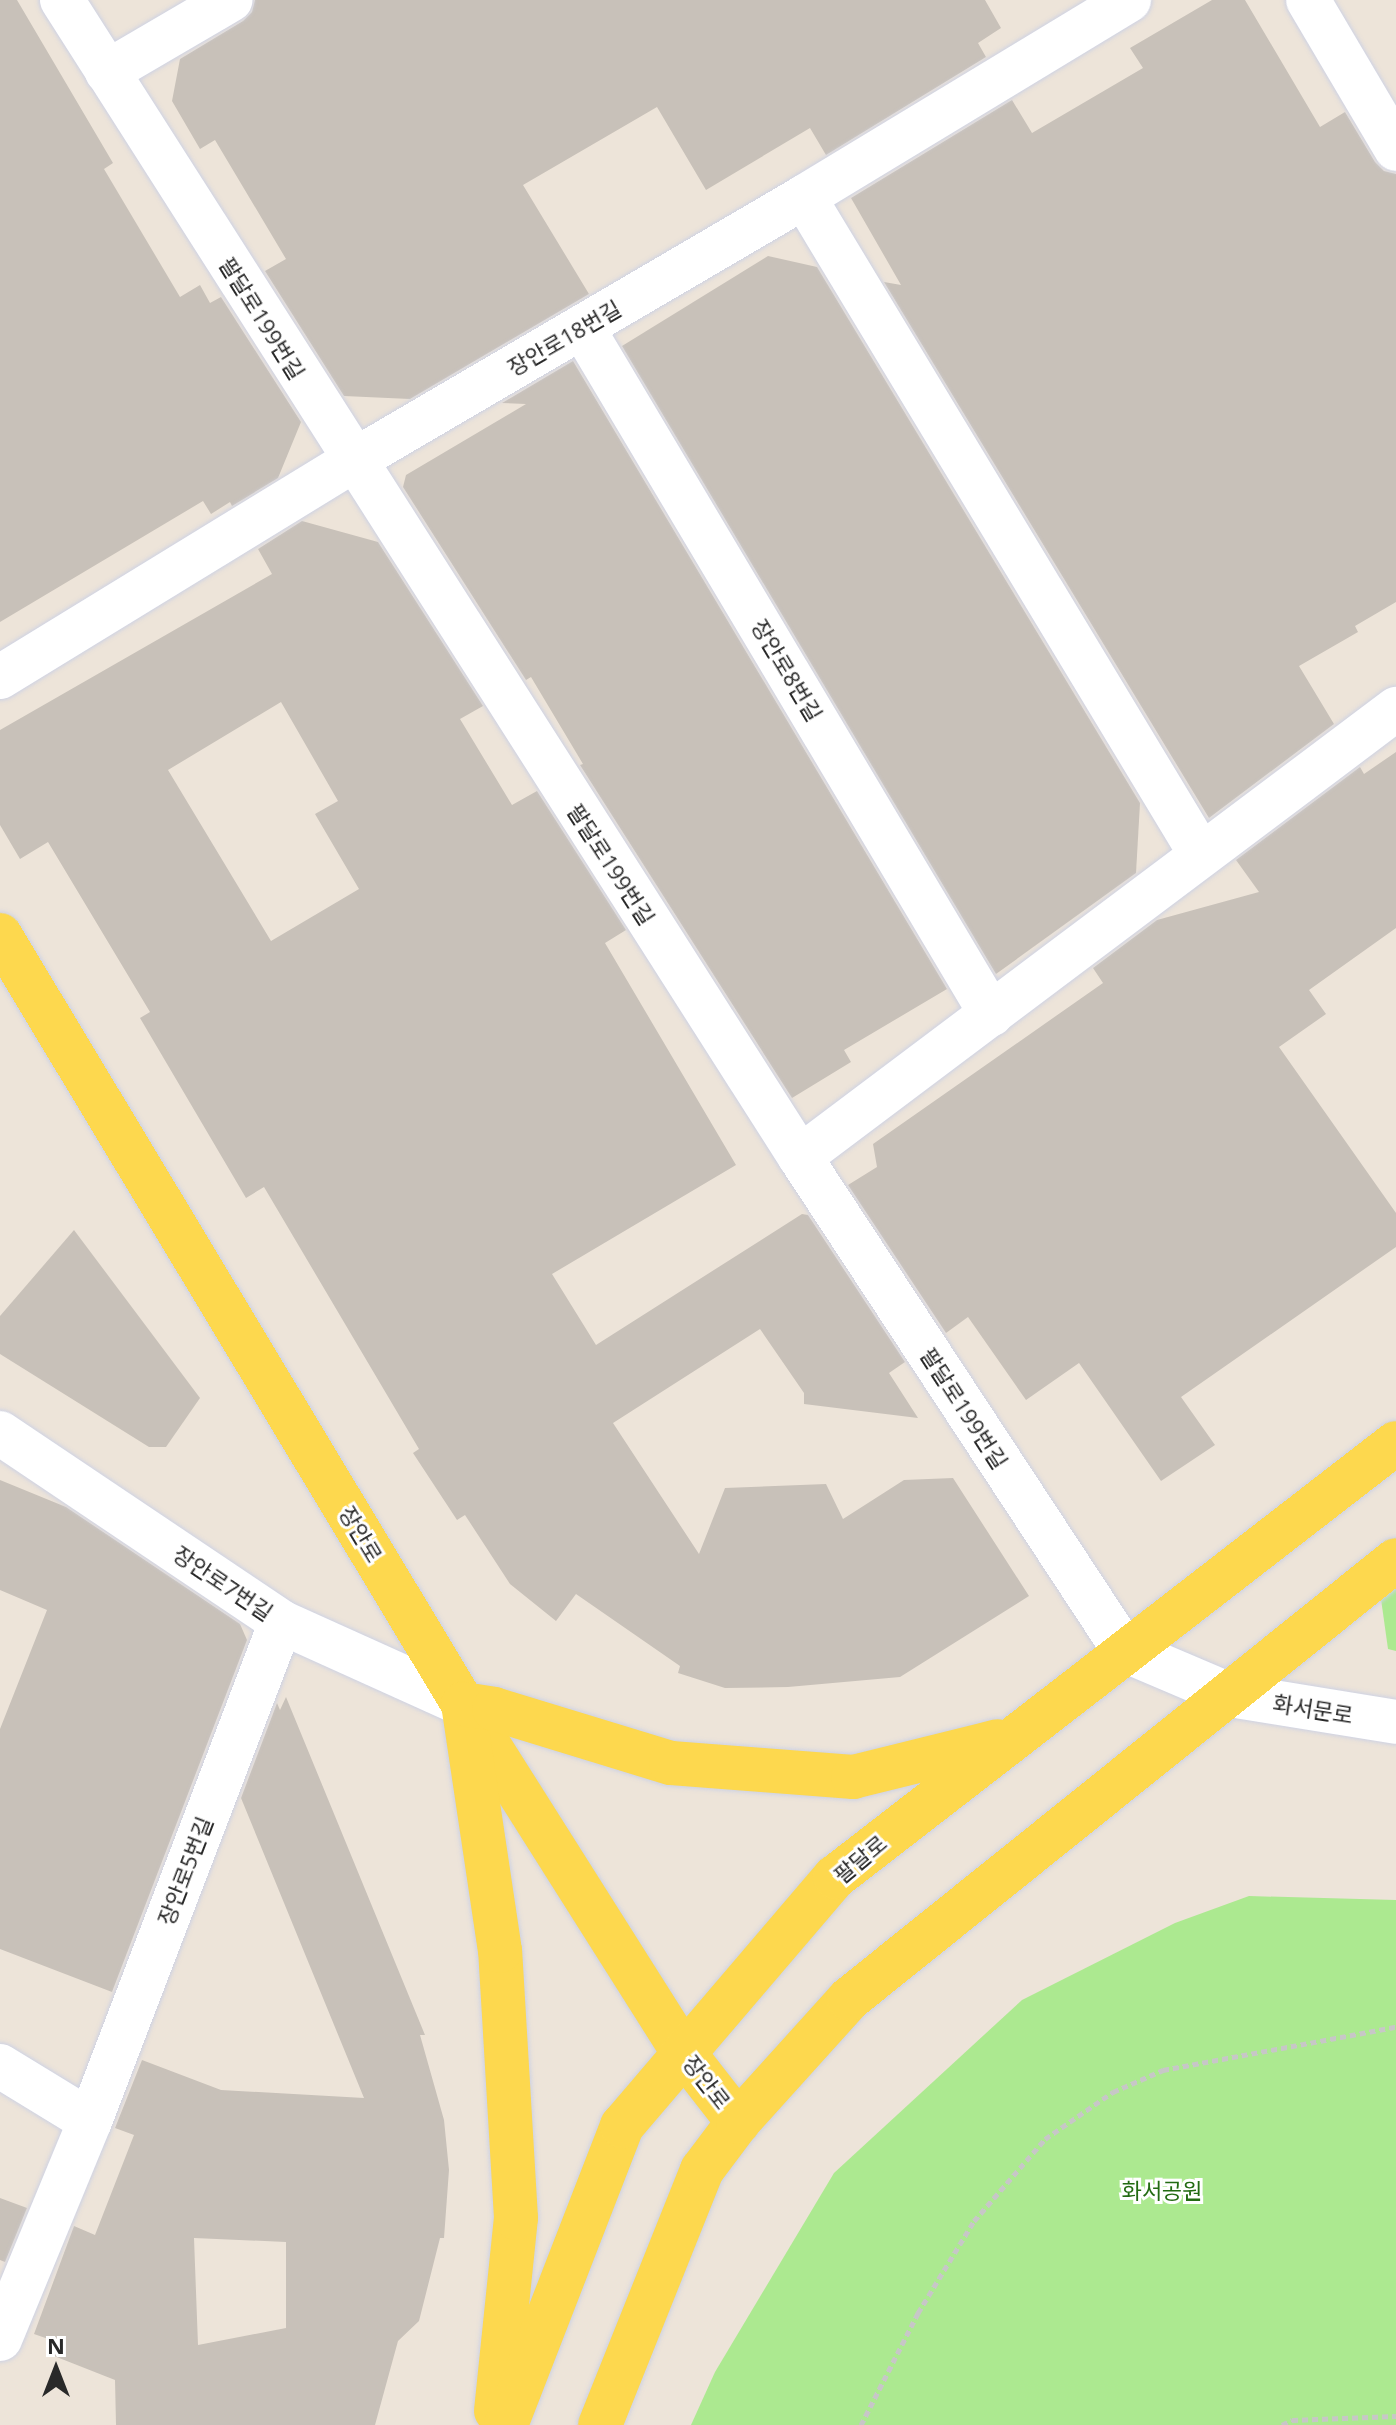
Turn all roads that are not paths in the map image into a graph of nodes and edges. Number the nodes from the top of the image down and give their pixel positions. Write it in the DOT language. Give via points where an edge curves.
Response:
graph roads {
  1 [pos="62,0"];
  2 [pos="230,0"];
  3 [pos="1129,0"];
  4 [pos="1308,0"];
  5 [pos="107,72"];
  6 [pos="1396,149"];
  7 [pos="804,197"];
  8 [pos="582,327"];
  9 [pos="353,461"];
  10 [pos="0,677"];
  11 [pos="1396,709"];
  12 [pos="1200,853"];
  13 [pos="0,935"];
  14 [pos="991,1014"];
  15 [pos="800,1157"];
  16 [pos="0,1433"];
  17 [pos="1396,1443"];
  18 [pos="1396,1560"];
  19 [pos="281,1622"];
  20 [pos="1124,1650"];
  21 [pos="1230,1695"];
  22 [pos="463,1704"];
  23 [pos="1396,1722"];
  24 [pos="1014,1737"];
  25 [pos="684,2053"];
  26 [pos="0,2066"];
  27 [pos="90,2121"];
  28 [pos="738,2122"];
  29 [pos="0,2339"];
  30 [pos="494,2425"];
  31 [pos="506,2425"];
  32 [pos="600,2425"];
  1 -- 5 [label="street, 팔달로199번길"];
  2 -- 5 [label="street"];
  3 -- 7 [label="street, 장안로18번길"];
  4 -- 6 [label="street"];
  5 -- 9 [label="street, 팔달로199번길"];
  7 -- 8 [label="street, 장안로18번길"];
  7 -- 12 [label="street"];
  8 -- 9 [label="street, 장안로18번길"];
  8 -- 14 [label="street, 장안로8번길"];
  9 -- 10 [label="street, 장안로18번길"];
  9 -- 15 [label="street, 팔달로199번길"];
  11 -- 12 [label="street"];
  12 -- 14 [label="street"];
  13 -- 22 [label="main road, 장안로"];
  14 -- 15 [label="street"];
  15 -- 20 [label="street, 팔달로199번길"];
  16 -- 19 [label="street, 장안로7번길"];
  17 -- 20 [label="main road, 팔달로"];
  18 -- 21 [label="main road"];
  19 -- 22 [label="street, 장안로7번길"];
  19 -- 27 [label="street, 장안로5번길"];
  20 -- 21 [label="street, 화서문로"];
  20 -- 24 [label="main road, 팔달로"];
  21 -- 23 [label="street, 화서문로"];
  21 -- 28 [label="main road" via="849,1999"];
  22 -- 24 [label="main road" via="671,1763 853,1777"];
  22 -- 25 [label="main road, 장안로"];
  22 -- 30 [label="main road" via="500,1951 516,2218"];
  24 -- 25 [label="main road, 팔달로" via="835,1877"];
  25 -- 28 [label="main road, 장안로"];
  25 -- 31 [label="main road, 팔달로" via="622,2126"];
  26 -- 27 [label="street"];
  27 -- 29 [label="street, 장안로5번길"];
  28 -- 32 [label="main road" via="702,2170"];
}
